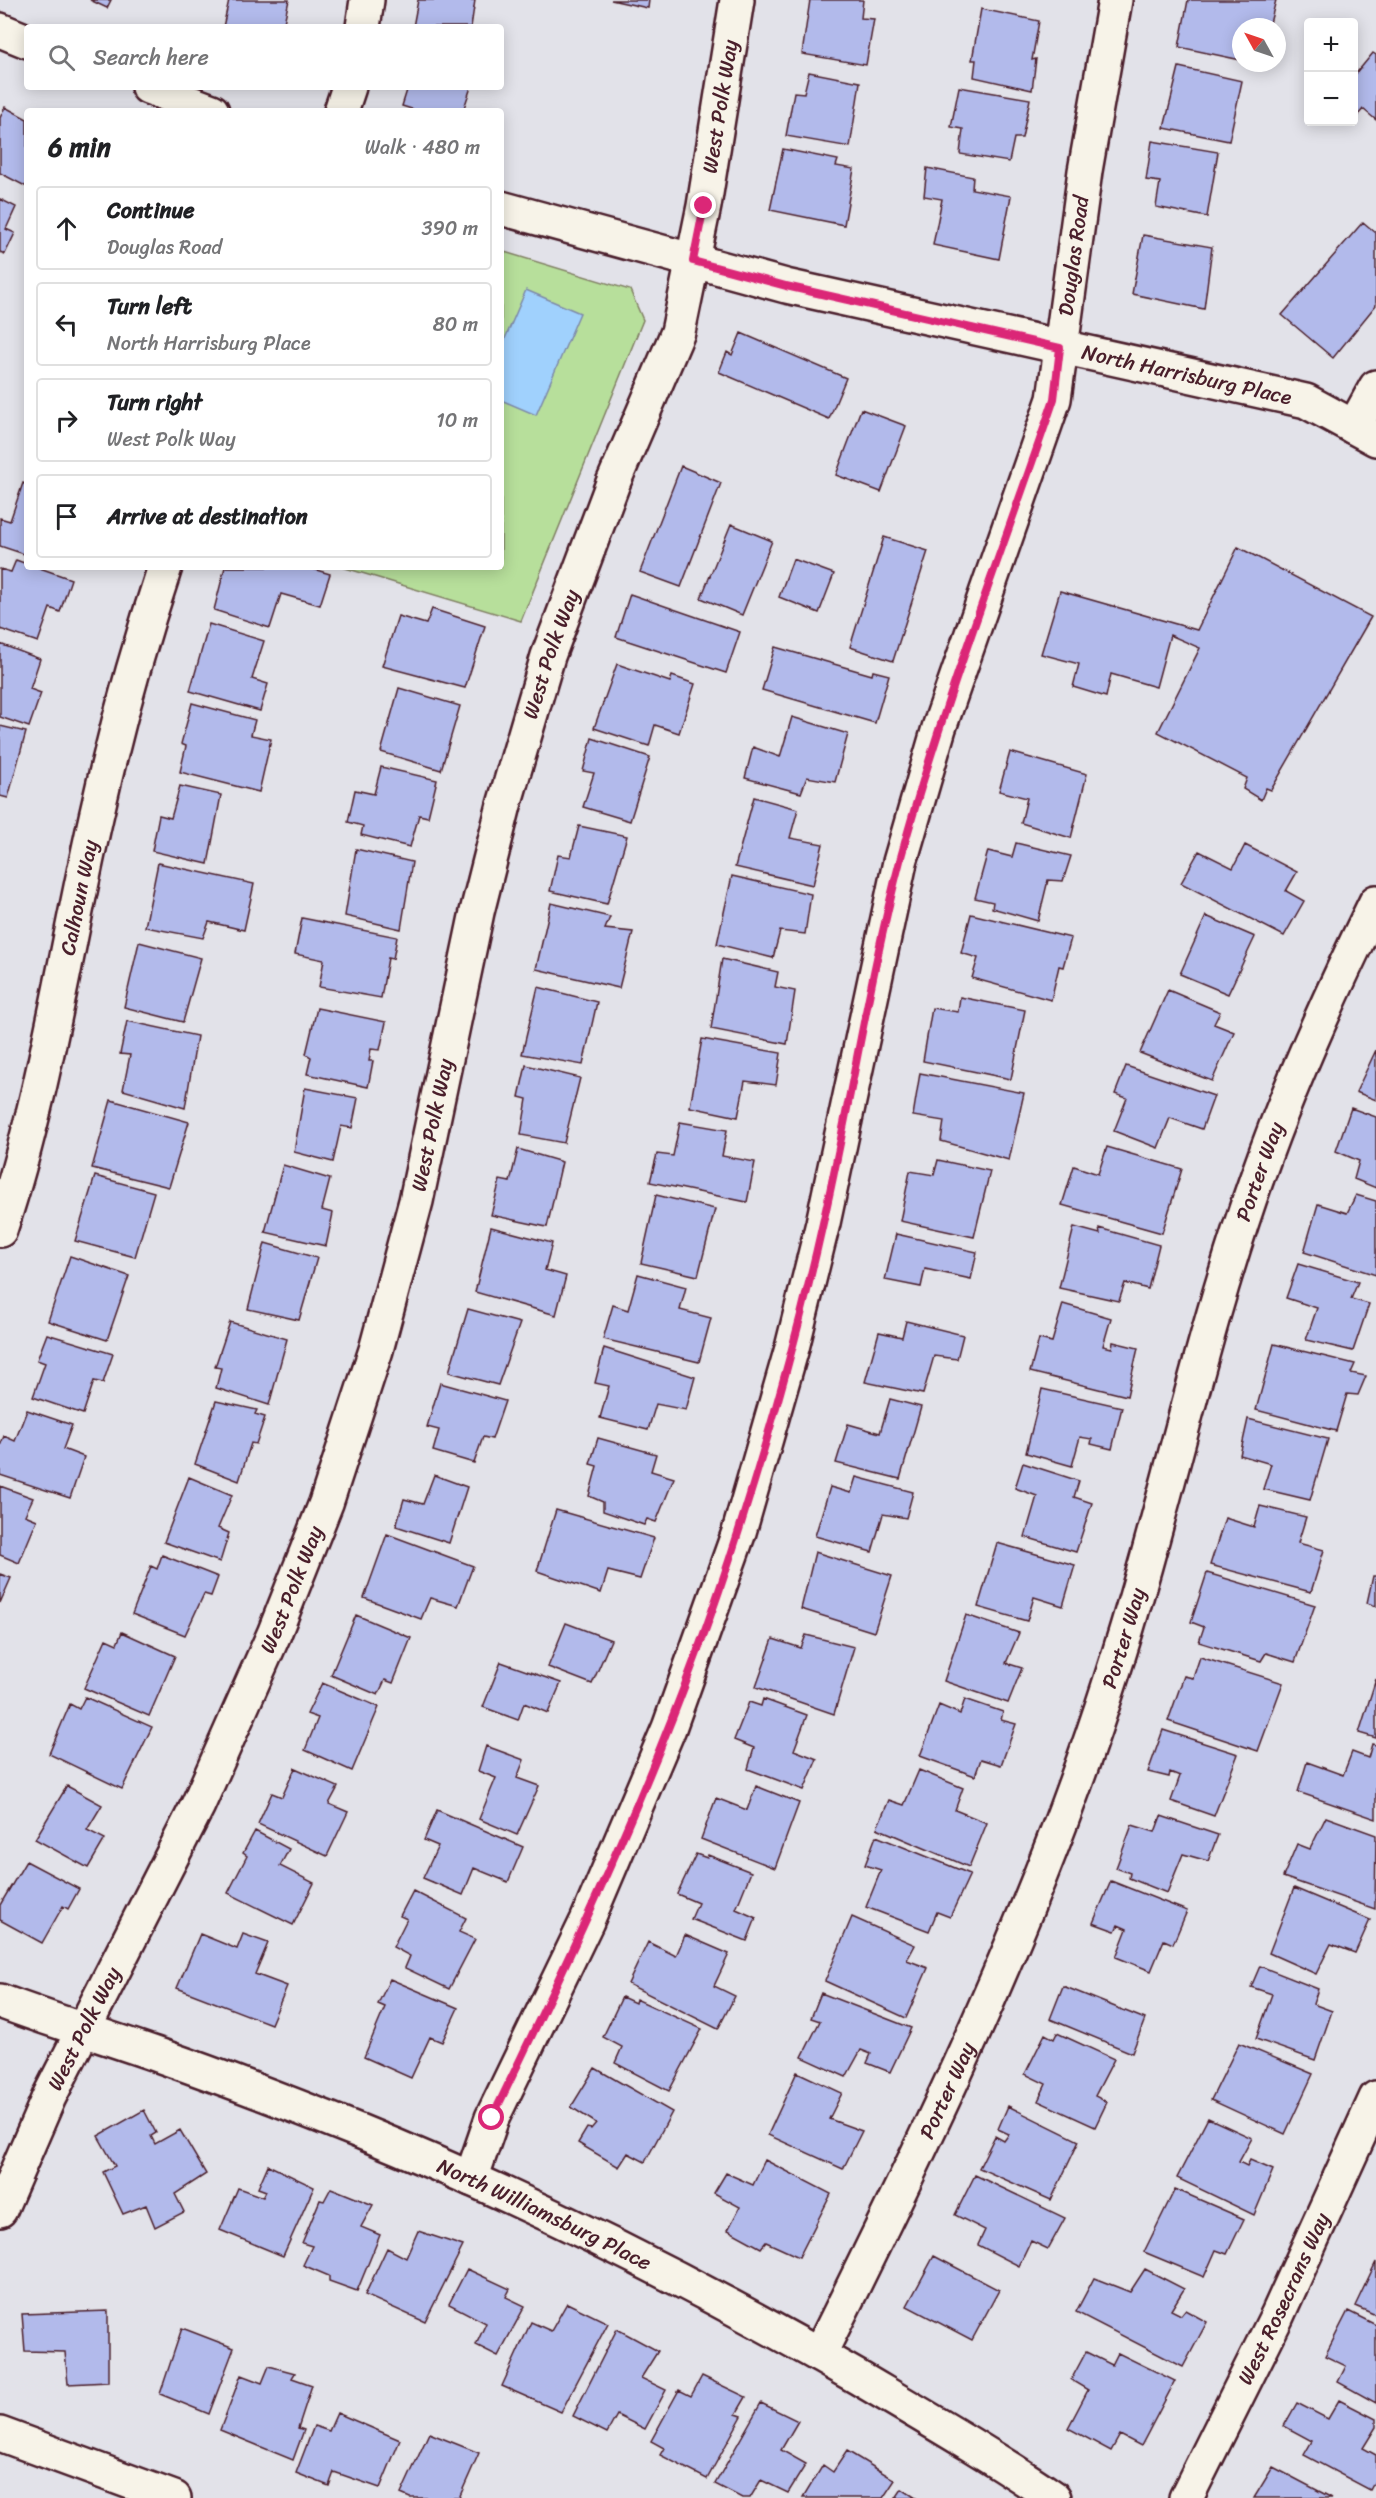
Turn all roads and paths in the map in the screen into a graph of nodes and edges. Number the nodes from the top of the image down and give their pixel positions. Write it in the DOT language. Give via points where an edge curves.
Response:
graph roads {
  1 [pos="367,0"];
  2 [pos="737,0"];
  3 [pos="1115,0"];
  4 [pos="363,24"];
  5 [pos="0,30"];
  6 [pos="24,40"];
  7 [pos="156,90"];
  8 [pos="348,90"];
  9 [pos="204,108"];
  10 [pos="342,108"];
  11 [pos="504,209"];
  12 [pos="693,261"];
  13 [pos="1060,348"];
  14 [pos="1376,387"];
  15 [pos="1365,433"];
  16 [pos="164,570"];
  17 [pos="1376,902"];
  18 [pos="0,1230"];
  19 [pos="0,2001"];
  20 [pos="83,2031"];
  21 [pos="1376,2098"];
  22 [pos="471,2179"];
  23 [pos="0,2210"];
  24 [pos="819,2355"];
  25 [pos="0,2434"];
  26 [pos="174,2498"];
  27 [pos="1054,2498"];
  28 [pos="1186,2498"];
  1 -- 4 [label="street"];
  2 -- 12 [label="street, West Polk Way"];
  3 -- 13 [label="street, Douglas Road"];
  5 -- 6 [label="street"];
  7 -- 9 [label="street"];
  8 -- 10 [label="street"];
  11 -- 12 [label="street, North Harrisburg Place"];
  12 -- 13 [label="street, North Harrisburg Place"];
  12 -- 20 [label="street, West Polk Way" via="678,332 613,483 548,656 477,912 416,1202 376,1350 326,1503 274,1634 198,1805"];
  13 -- 15 [label="street, North Harrisburg Place" via="1306,401"];
  13 -- 22 [label="street, Douglas Road" via="1054,399 939,728 900,862 823,1223 739,1532 669,1728 587,1921 492,2118"];
  14 -- 15 [label="street"];
  16 -- 18 [label="street, Calhoun Way" via="145,627 99,804 46,1057"];
  17 -- 24 [label="street, Porter Way" via="1323,1010 1258,1175 1219,1299 1149,1560 1053,1847 993,1992 911,2171"];
  19 -- 20 [label="street, North Williamsburg Place"];
  20 -- 22 [label="street, North Williamsburg Place" via="162,2056"];
  20 -- 23 [label="street, West Polk Way" via="49,2097"];
  21 -- 28 [label="street, West Rosecrans Way" via="1277,2316"];
  22 -- 24 [label="street, North Williamsburg Place" via="661,2270"];
  24 -- 27 [label="street, North Williamsburg Place"];
  25 -- 26 [label="street"];
}
